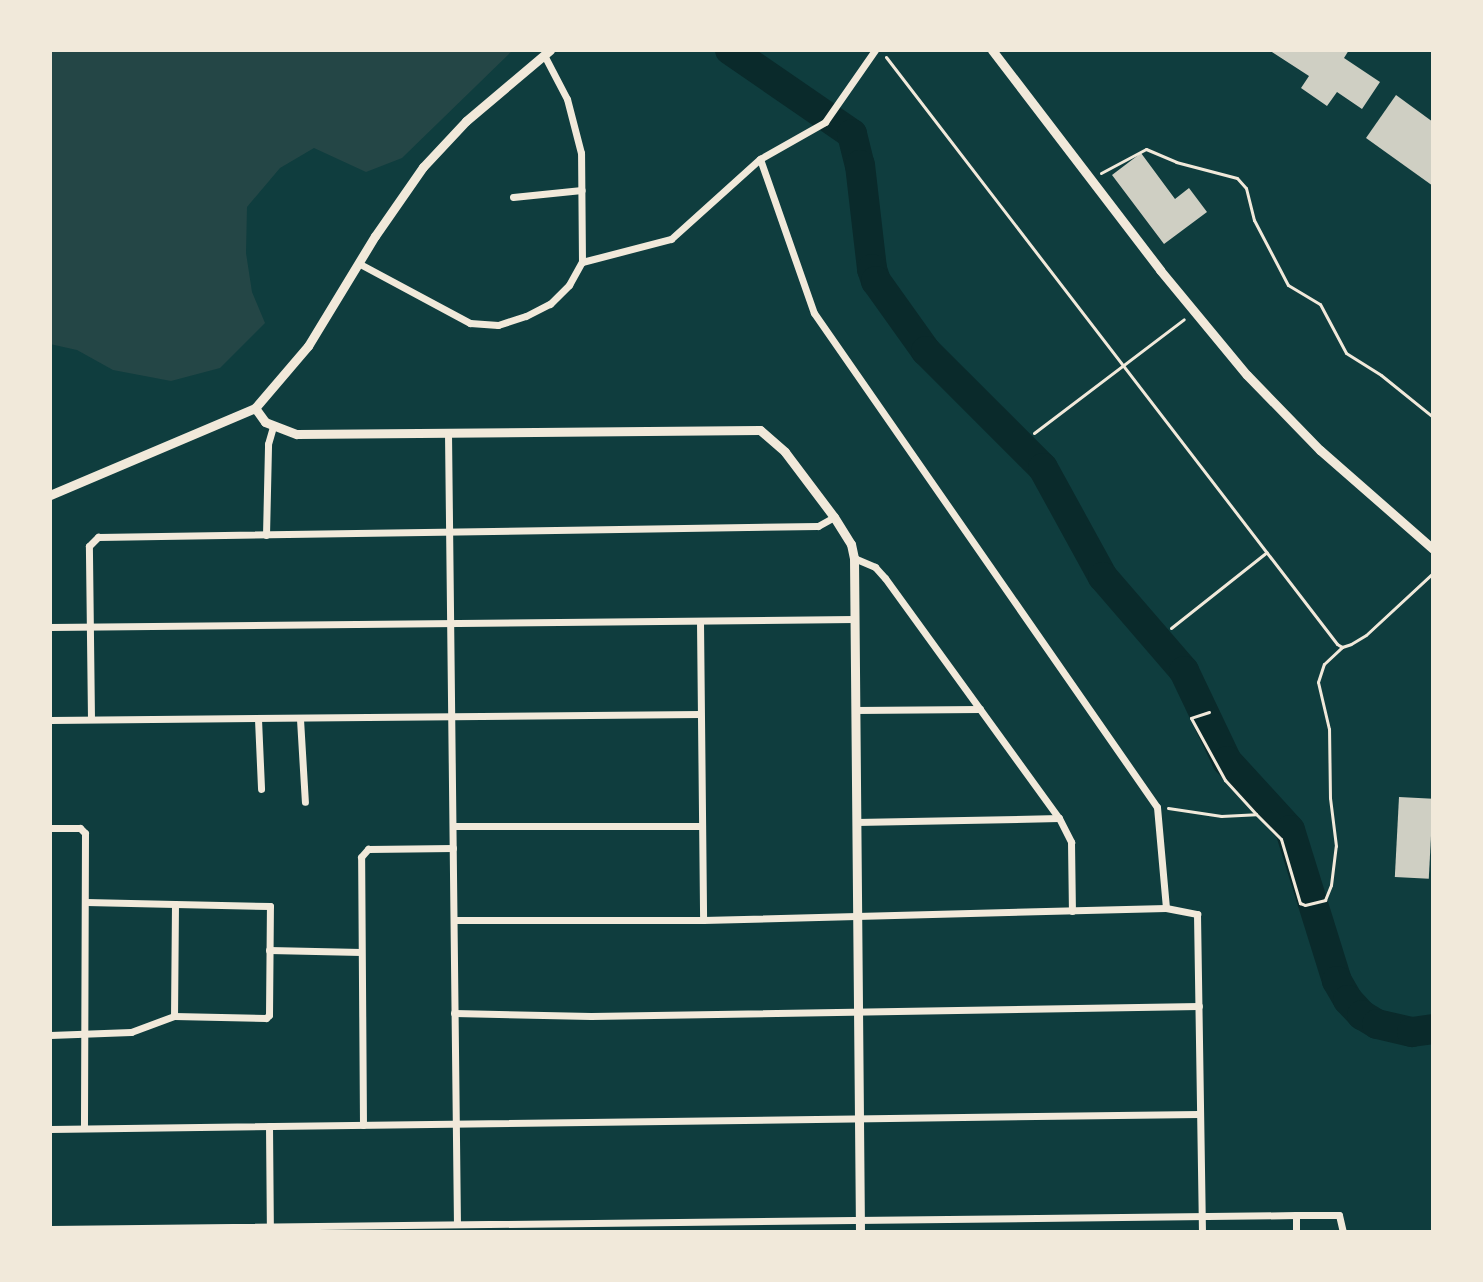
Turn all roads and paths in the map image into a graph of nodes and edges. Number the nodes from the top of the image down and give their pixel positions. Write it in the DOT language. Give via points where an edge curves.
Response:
graph roads {
  1 [pos="878,50"];
  2 [pos="992,50"];
  3 [pos="547,52"];
  4 [pos="760,159"];
  5 [pos="1091,180"];
  6 [pos="582,190"];
  7 [pos="513,197"];
  8 [pos="582,262"];
  9 [pos="360,264"];
  10 [pos="1193,312"];
  11 [pos="1124,366"];
  12 [pos="255,408"];
  13 [pos="1433,417"];
  14 [pos="273,427"];
  15 [pos="448,433"];
  16 [pos="1034,433"];
  17 [pos="50,495"];
  18 [pos="834,517"];
  19 [pos="450,532"];
  20 [pos="266,535"];
  21 [pos="1433,549"];
  22 [pos="1267,552"];
  23 [pos="854,558"];
  24 [pos="1433,573"];
  25 [pos="854,619"];
  26 [pos="700,622"];
  27 [pos="451,624"];
  28 [pos="50,627"];
  29 [pos="91,627"];
  30 [pos="1171,628"];
  31 [pos="1342,647"];
  32 [pos="980,709"];
  33 [pos="855,710"];
  34 [pos="1209,712"];
  35 [pos="700,714"];
  36 [pos="451,716"];
  37 [pos="91,719"];
  38 [pos="258,719"];
  39 [pos="300,719"];
  40 [pos="50,720"];
  41 [pos="261,789"];
  42 [pos="305,802"];
  43 [pos="1157,807"];
  44 [pos="1256,814"];
  45 [pos="1059,818"];
  46 [pos="856,822"];
  47 [pos="454,826"];
  48 [pos="702,826"];
  49 [pos="50,828"];
  50 [pos="453,848"];
  51 [pos="86,902"];
  52 [pos="175,904"];
  53 [pos="1166,908"];
  54 [pos="1072,911"];
  55 [pos="858,914"];
  56 [pos="454,920"];
  57 [pos="703,920"];
  58 [pos="269,950"];
  59 [pos="361,952"];
  60 [pos="1199,1006"];
  61 [pos="858,1009"];
  62 [pos="454,1013"];
  63 [pos="174,1016"];
  64 [pos="50,1035"];
  65 [pos="85,1035"];
  66 [pos="1199,1114"];
  67 [pos="857,1121"];
  68 [pos="454,1124"];
  69 [pos="363,1125"];
  70 [pos="269,1126"];
  71 [pos="84,1128"];
  72 [pos="50,1129"];
  73 [pos="1296,1215"];
  74 [pos="1201,1216"];
  75 [pos="860,1219"];
  76 [pos="607,1222"];
  77 [pos="457,1224"];
  78 [pos="270,1228"];
  79 [pos="369,1228"];
  80 [pos="50,1229"];
  81 [pos="607,1232"];
  82 [pos="860,1232"];
  83 [pos="1202,1232"];
  84 [pos="1296,1232"];
  85 [pos="1343,1232"];
  1 -- 4 [label="street" via="825,122"];
  1 -- 11 [label="path"];
  2 -- 5 [label="street"];
  3 -- 6 [label="street" via="581,153"];
  3 -- 9 [label="street" via="466,121 423,167"];
  4 -- 8 [label="street" via="671,239"];
  4 -- 43 [label="street" via="814,313"];
  5 -- 10 [label="street"];
  5 -- 13 [label="path" via="1146,149 1237,178 1288,285 1320,304 1346,353"];
  6 -- 7 [label="street"];
  6 -- 8 [label="street"];
  8 -- 9 [label="street" via="550,304 498,325 470,323"];
  9 -- 12 [label="street" via="290,371"];
  10 -- 11 [label="path"];
  10 -- 21 [label="street" via="1299,430"];
  11 -- 16 [label="path"];
  11 -- 22 [label="path"];
  12 -- 14 [label="street"];
  12 -- 17 [label="street"];
  14 -- 15 [label="street" via="297,434"];
  14 -- 20 [label="street"];
  15 -- 18 [label="street" via="760,430 785,452"];
  15 -- 19 [label="street"];
  18 -- 19 [label="street" via="818,526"];
  18 -- 23 [label="street"];
  19 -- 20 [label="street"];
  19 -- 27 [label="street"];
  20 -- 29 [label="street" via="98,537 89,546"];
  22 -- 30 [label="path"];
  22 -- 31 [label="path"];
  23 -- 25 [label="street"];
  23 -- 32 [label="street" via="885,578"];
  24 -- 31 [label="path" via="1366,635"];
  25 -- 26 [label="street"];
  25 -- 33 [label="street"];
  26 -- 27 [label="street"];
  26 -- 35 [label="street"];
  27 -- 29 [label="street"];
  27 -- 36 [label="street"];
  28 -- 29 [label="street"];
  29 -- 37 [label="street"];
  31 -- 44 [label="path" via="1324,664 1318,682 1329,729 1336,846 1331,885 1321,902 1300,903 1281,839"];
  32 -- 33 [label="street"];
  32 -- 45 [label="street"];
  33 -- 46 [label="street"];
  34 -- 44 [label="path" via="1191,718 1225,780"];
  35 -- 36 [label="street"];
  35 -- 48 [label="street"];
  36 -- 39 [label="street"];
  36 -- 47 [label="street"];
  37 -- 38 [label="street"];
  37 -- 40 [label="street"];
  38 -- 39 [label="street"];
  38 -- 41 [label="street"];
  39 -- 42 [label="street"];
  43 -- 44 [label="path" via="1221,816"];
  43 -- 53 [label="street"];
  45 -- 46 [label="street"];
  45 -- 54 [label="street" via="1071,842"];
  46 -- 55 [label="street"];
  47 -- 48 [label="street"];
  47 -- 50 [label="street"];
  48 -- 57 [label="street"];
  49 -- 51 [label="street" via="80,828 85,833"];
  50 -- 56 [label="street"];
  50 -- 59 [label="street" via="368,849 361,857"];
  51 -- 52 [label="street"];
  51 -- 65 [label="street"];
  52 -- 58 [label="street" via="266,903 271,909"];
  52 -- 63 [label="street"];
  53 -- 54 [label="street"];
  53 -- 60 [label="street" via="1197,914"];
  54 -- 55 [label="street"];
  55 -- 57 [label="street"];
  55 -- 61 [label="street"];
  56 -- 57 [label="street"];
  56 -- 62 [label="street"];
  58 -- 59 [label="street"];
  58 -- 63 [label="street" via="266,1018"];
  59 -- 69 [label="street"];
  60 -- 61 [label="street"];
  60 -- 66 [label="street"];
  61 -- 62 [label="street" via="591,1016"];
  61 -- 67 [label="street"];
  62 -- 68 [label="street"];
  63 -- 65 [label="street" via="131,1032"];
  64 -- 65 [label="street"];
  65 -- 71 [label="street"];
  66 -- 67 [label="street"];
  66 -- 74 [label="street"];
  67 -- 68 [label="street"];
  67 -- 75 [label="street"];
  68 -- 69 [label="street"];
  68 -- 77 [label="street"];
  69 -- 70 [label="street"];
  70 -- 71 [label="street"];
  70 -- 78 [label="street"];
  71 -- 72 [label="street"];
  73 -- 74 [label="street"];
  73 -- 84 [label="street"];
  73 -- 85 [label="street" via="1339,1215"];
  74 -- 75 [label="street"];
  74 -- 83 [label="street"];
  75 -- 76 [label="street"];
  75 -- 82 [label="street"];
  76 -- 77 [label="street"];
  76 -- 81 [label="street"];
  77 -- 79 [label="street"];
  78 -- 79 [label="street"];
  78 -- 80 [label="street"];
}
